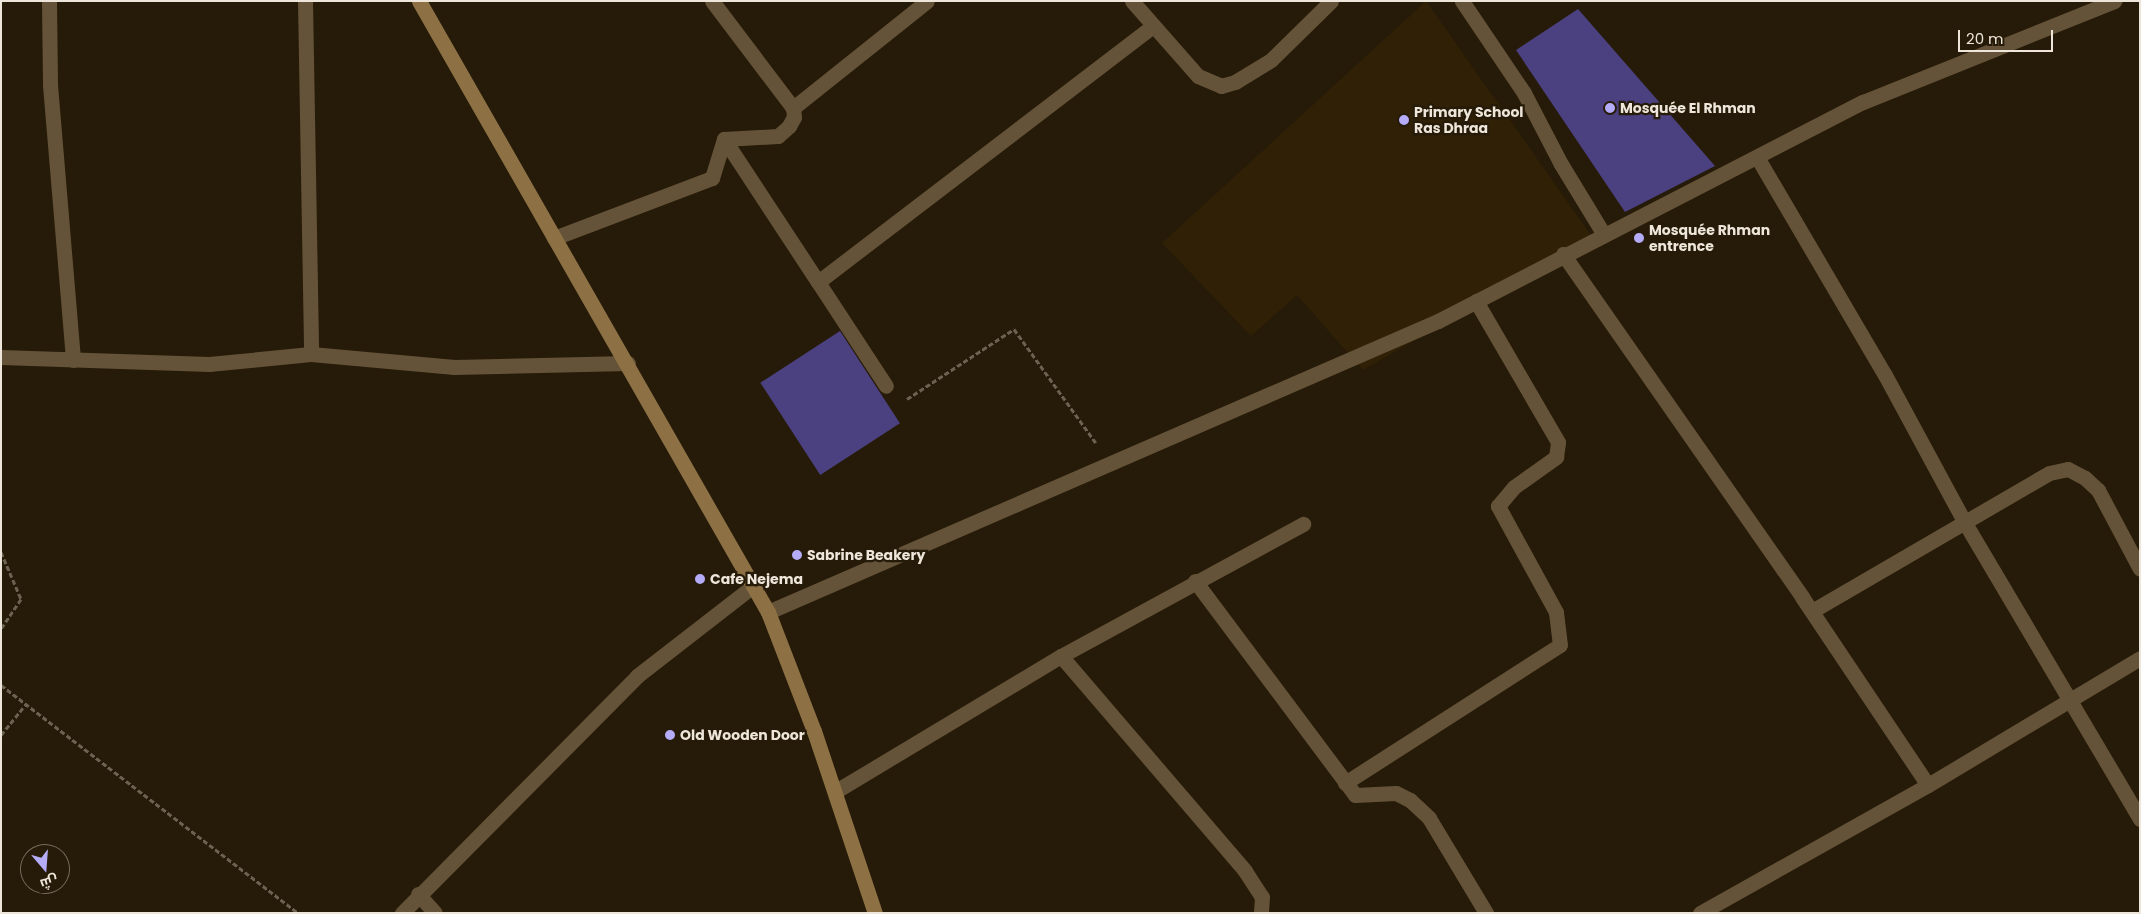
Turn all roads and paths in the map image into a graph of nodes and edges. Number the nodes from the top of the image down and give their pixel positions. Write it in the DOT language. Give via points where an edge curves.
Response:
graph roads {
  1 [pos="49,1"];
  2 [pos="304,1"];
  3 [pos="419,1"];
  4 [pos="712,1"];
  5 [pos="927,1"];
  6 [pos="1132,1"];
  7 [pos="1331,1"];
  8 [pos="1462,1"];
  9 [pos="2114,1"];
  10 [pos="1152,27"];
  11 [pos="793,108"];
  12 [pos="724,140"];
  13 [pos="1757,157"];
  14 [pos="1603,233"];
  15 [pos="554,238"];
  16 [pos="1563,254"];
  17 [pos="818,282"];
  18 [pos="1476,301"];
  19 [pos="311,354"];
  20 [pos="1,357"];
  21 [pos="73,360"];
  22 [pos="628,363"];
  23 [pos="886,386"];
  24 [pos="1111,464"];
  25 [pos="1965,522"];
  26 [pos="1303,524"];
  27 [pos="1,552"];
  28 [pos="2140,569"];
  29 [pos="1195,581"];
  30 [pos="753,586"];
  31 [pos="1812,611"];
  32 [pos="768,612"];
  33 [pos="1,628"];
  34 [pos="1061,656"];
  35 [pos="2140,658"];
  36 [pos="1,685"];
  37 [pos="2071,699"];
  38 [pos="26,704"];
  39 [pos="1,735"];
  40 [pos="1345,782"];
  41 [pos="1928,785"];
  42 [pos="836,791"];
  43 [pos="2140,819"];
  44 [pos="418,894"];
  45 [pos="871,911"];
  46 [pos="1701,912"];
  47 [pos="298,913"];
  48 [pos="402,913"];
  49 [pos="435,913"];
  50 [pos="1261,913"];
  51 [pos="1486,913"];
  1 -- 21 [label="street" via="50,85"];
  2 -- 19 [label="street"];
  3 -- 15 [label="street"];
  4 -- 11 [label="street"];
  5 -- 11 [label="street"];
  6 -- 10 [label="street"];
  7 -- 10 [label="street" via="1271,60 1235,82 1221,86 1198,76"];
  8 -- 14 [label="street" via="1524,93 1561,164"];
  9 -- 13 [label="street" via="1863,102"];
  10 -- 17 [label="street"];
  11 -- 12 [label="street" via="794,117 778,136"];
  12 -- 15 [label="street" via="712,178"];
  12 -- 17 [label="street"];
  13 -- 14 [label="street"];
  13 -- 25 [label="street" via="1885,375"];
  14 -- 16 [label="street"];
  15 -- 22 [label="street"];
  16 -- 18 [label="street"];
  16 -- 31 [label="street"];
  17 -- 23 [label="street"];
  18 -- 24 [label="street" via="1438,321"];
  18 -- 40 [label="street" via="1558,442 1556,457 1514,487 1498,506 1556,612 1560,645"];
  19 -- 21 [label="street" via="209,364"];
  19 -- 22 [label="street" via="454,367"];
  20 -- 21 [label="street"];
  22 -- 30 [label="street"];
  23 -- 24 [label="path" via="898,405 1014,329"];
  24 -- 32 [label="street"];
  25 -- 28 [label="street" via="2049,473 2068,469 2098,490"];
  25 -- 31 [label="street"];
  25 -- 37 [label="street"];
  26 -- 29 [label="street"];
  27 -- 33 [label="path" via="21,599"];
  29 -- 34 [label="street"];
  29 -- 40 [label="street"];
  30 -- 32 [label="street"];
  30 -- 44 [label="street" via="637,676 488,828"];
  31 -- 41 [label="street"];
  32 -- 42 [label="street"];
  34 -- 42 [label="street"];
  34 -- 50 [label="street" via="1245,870 1262,897"];
  35 -- 37 [label="street"];
  36 -- 38 [label="path"];
  37 -- 41 [label="street"];
  37 -- 43 [label="street"];
  38 -- 39 [label="path"];
  38 -- 47 [label="path"];
  40 -- 51 [label="street" via="1355,795 1396,793 1410,800 1428,818"];
  41 -- 46 [label="street"];
  42 -- 45 [label="street"];
  44 -- 48 [label="street"];
  44 -- 49 [label="street"];
}
